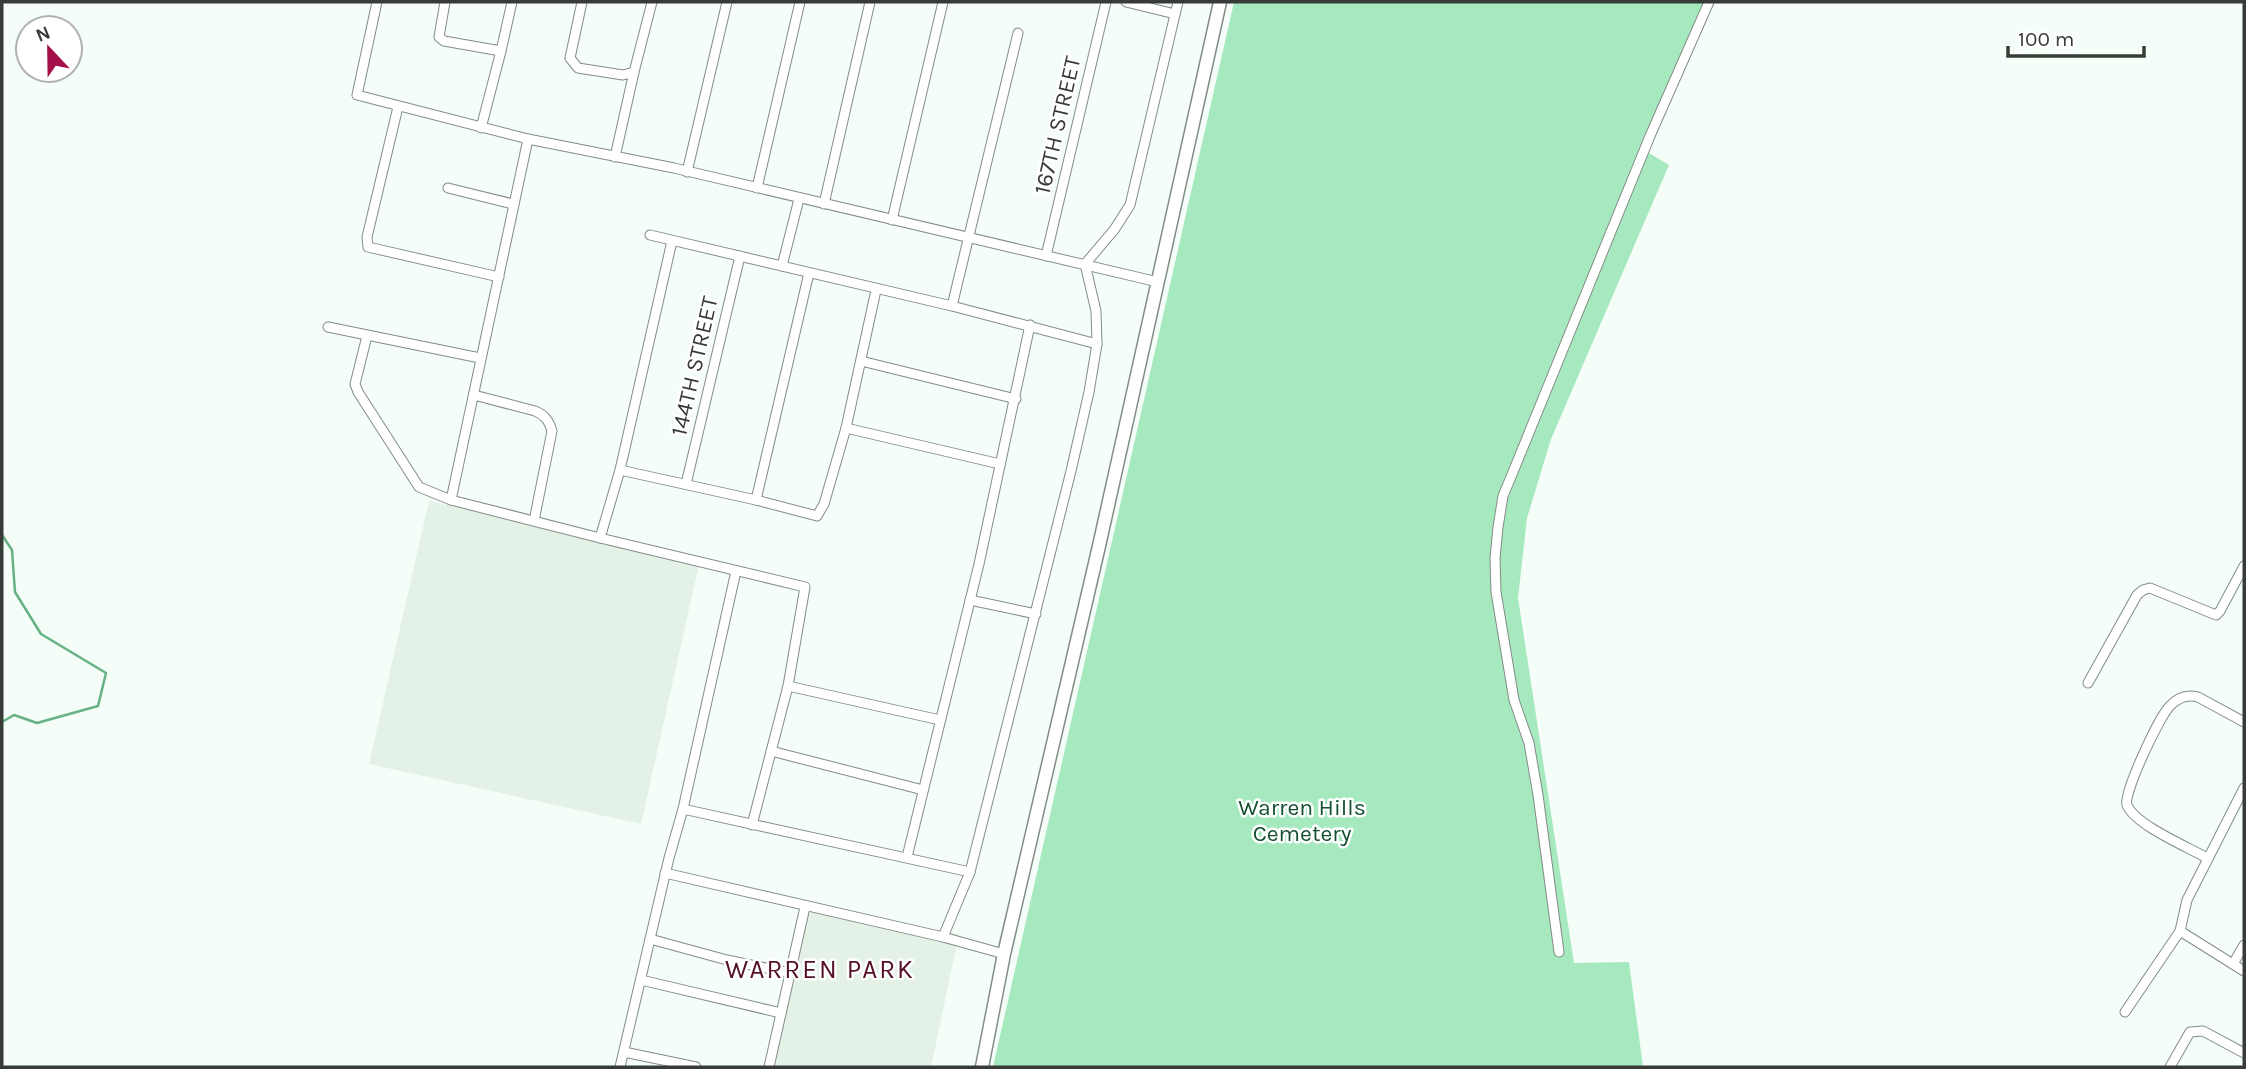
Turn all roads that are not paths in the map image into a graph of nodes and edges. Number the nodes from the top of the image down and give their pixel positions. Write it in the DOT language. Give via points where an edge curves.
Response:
graph roads {
  1 [pos="377,2"];
  2 [pos="445,2"];
  3 [pos="512,2"];
  4 [pos="582,2"];
  5 [pos="652,2"];
  6 [pos="727,2"];
  7 [pos="800,2"];
  8 [pos="870,2"];
  9 [pos="943,2"];
  10 [pos="1107,2"];
  11 [pos="1126,2"];
  12 [pos="1178,2"];
  13 [pos="1220,2"];
  14 [pos="1709,2"];
  15 [pos="1175,14"];
  16 [pos="1018,33"];
  17 [pos="501,51"];
  18 [pos="634,72"];
  19 [pos="398,107"];
  20 [pos="481,128"];
  21 [pos="528,139"];
  22 [pos="615,157"];
  23 [pos="687,172"];
  24 [pos="448,188"];
  25 [pos="757,188"];
  26 [pos="799,199"];
  27 [pos="513,204"];
  28 [pos="824,204"];
  29 [pos="892,220"];
  30 [pos="650,235"];
  31 [pos="968,239"];
  32 [pos="672,241"];
  33 [pos="740,256"];
  34 [pos="1046,257"];
  35 [pos="1085,264"];
  36 [pos="782,266"];
  37 [pos="809,273"];
  38 [pos="499,278"];
  39 [pos="1158,282"];
  40 [pos="876,290"];
  41 [pos="951,306"];
  42 [pos="1030,326"];
  43 [pos="328,327"];
  44 [pos="367,336"];
  45 [pos="1097,344"];
  46 [pos="480,358"];
  47 [pos="861,361"];
  48 [pos="474,395"];
  49 [pos="1016,399"];
  50 [pos="846,428"];
  51 [pos="1000,464"];
  52 [pos="620,470"];
  53 [pos="686,484"];
  54 [pos="451,500"];
  55 [pos="756,500"];
  56 [pos="534,521"];
  57 [pos="600,538"];
  58 [pos="2244,566"];
  59 [pos="736,571"];
  60 [pos="970,600"];
  61 [pos="1036,614"];
  62 [pos="2088,682"];
  63 [pos="788,687"];
  64 [pos="940,720"];
  65 [pos="2244,722"];
  66 [pos="771,751"];
  67 [pos="2244,788"];
  68 [pos="923,790"];
  69 [pos="682,809"];
  70 [pos="752,825"];
  71 [pos="907,858"];
  72 [pos="2207,858"];
  73 [pos="970,872"];
  74 [pos="665,873"];
  75 [pos="805,907"];
  76 [pos="2180,931"];
  77 [pos="943,937"];
  78 [pos="650,939"];
  79 [pos="2244,945"];
  80 [pos="1559,952"];
  81 [pos="1004,954"];
  82 [pos="2233,964"];
  83 [pos="2244,971"];
  84 [pos="790,973"];
  85 [pos="641,979"];
  86 [pos="2125,1012"];
  87 [pos="781,1013"];
  88 [pos="624,1052"];
  89 [pos="2244,1054"];
  90 [pos="621,1067"];
  91 [pos="696,1067"];
  92 [pos="769,1067"];
  93 [pos="982,1067"];
  94 [pos="2170,1067"];
  1 -- 19 [label="street" via="356,95"];
  2 -- 17 [label="street" via="439,37"];
  3 -- 17 [label="street"];
  4 -- 18 [label="street" via="570,58 578,68 623,75"];
  5 -- 18 [label="street"];
  6 -- 23 [label="street"];
  7 -- 25 [label="street"];
  8 -- 28 [label="street"];
  9 -- 29 [label="street"];
  10 -- 34 [label="street, 167TH STREET"];
  11 -- 15 [label="street"];
  12 -- 15 [label="street"];
  13 -- 39 [label="street"];
  14 -- 80 [label="street" via="1503,496 1498,527 1495,558 1501,631 1514,700 1529,743"];
  15 -- 35 [label="street" via="1130,205"];
  16 -- 31 [label="street"];
  17 -- 20 [label="street"];
  18 -- 22 [label="street"];
  19 -- 20 [label="street"];
  19 -- 38 [label="street" via="368,247"];
  20 -- 21 [label="street"];
  21 -- 22 [label="street"];
  21 -- 27 [label="street"];
  22 -- 23 [label="street"];
  23 -- 25 [label="street"];
  24 -- 27 [label="street"];
  25 -- 26 [label="street"];
  26 -- 28 [label="street"];
  26 -- 36 [label="street"];
  27 -- 38 [label="street"];
  28 -- 29 [label="street"];
  29 -- 31 [label="street"];
  30 -- 32 [label="street"];
  31 -- 34 [label="street"];
  31 -- 41 [label="street"];
  32 -- 33 [label="street"];
  32 -- 52 [label="street"];
  33 -- 36 [label="street"];
  33 -- 53 [label="street, 144TH STREET"];
  34 -- 35 [label="street"];
  35 -- 39 [label="street"];
  35 -- 45 [label="street" via="1096,311"];
  36 -- 37 [label="street"];
  37 -- 40 [label="street"];
  37 -- 55 [label="street"];
  38 -- 46 [label="street"];
  39 -- 81 [label="street"];
  40 -- 41 [label="street"];
  40 -- 47 [label="street"];
  41 -- 42 [label="street"];
  42 -- 45 [label="street"];
  42 -- 49 [label="street"];
  43 -- 44 [label="street"];
  44 -- 46 [label="street"];
  44 -- 54 [label="street" via="355,384 359,392 419,487"];
  45 -- 61 [label="street"];
  46 -- 48 [label="street"];
  47 -- 49 [label="street"];
  47 -- 50 [label="street"];
  48 -- 54 [label="street"];
  48 -- 56 [label="street" via="541,413 549,422 552,431"];
  49 -- 51 [label="street"];
  50 -- 51 [label="street"];
  50 -- 55 [label="street" via="817,516"];
  51 -- 60 [label="street"];
  52 -- 53 [label="street"];
  52 -- 57 [label="street"];
  53 -- 55 [label="street"];
  54 -- 56 [label="street"];
  56 -- 57 [label="street"];
  57 -- 59 [label="street"];
  58 -- 62 [label="street" via="2216,615 2150,588 2143,590"];
  59 -- 63 [label="street" via="805,587"];
  59 -- 69 [label="street"];
  60 -- 61 [label="street"];
  60 -- 64 [label="street"];
  61 -- 73 [label="street"];
  63 -- 64 [label="street"];
  63 -- 66 [label="street"];
  64 -- 68 [label="street"];
  65 -- 72 [label="street" via="2198,697 2177,700 2165,713 2127,790 2127,806 2136,817"];
  66 -- 68 [label="street"];
  66 -- 70 [label="street"];
  67 -- 72 [label="street"];
  68 -- 71 [label="street"];
  69 -- 70 [label="street"];
  69 -- 74 [label="street"];
  70 -- 71 [label="street"];
  71 -- 73 [label="street"];
  72 -- 76 [label="street" via="2187,900"];
  73 -- 77 [label="street"];
  74 -- 75 [label="street"];
  74 -- 78 [label="street"];
  75 -- 77 [label="street"];
  75 -- 84 [label="street"];
  76 -- 82 [label="street"];
  76 -- 86 [label="street"];
  77 -- 81 [label="street"];
  78 -- 84 [label="street"];
  78 -- 85 [label="street"];
  79 -- 82 [label="street"];
  81 -- 93 [label="street"];
  82 -- 83 [label="street"];
  84 -- 87 [label="street"];
  85 -- 87 [label="street"];
  85 -- 88 [label="street"];
  87 -- 92 [label="street"];
  88 -- 90 [label="street"];
  88 -- 91 [label="street"];
  89 -- 94 [label="street" via="2203,1031 2190,1032"];
}
